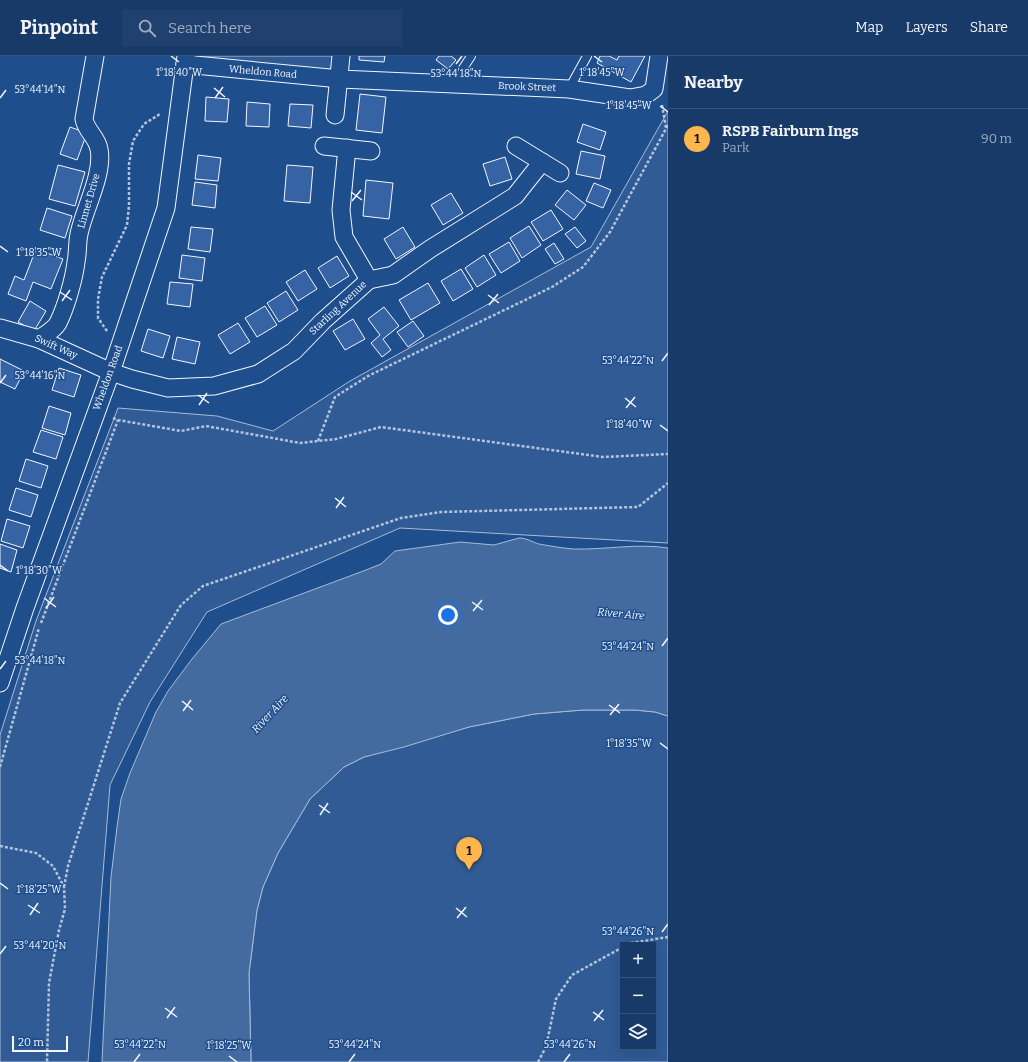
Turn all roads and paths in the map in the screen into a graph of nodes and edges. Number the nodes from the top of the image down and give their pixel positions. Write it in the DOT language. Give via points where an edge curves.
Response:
graph roads {
  1 [pos="95,56"];
  2 [pos="341,56"];
  3 [pos="471,56"];
  4 [pos="587,56"];
  5 [pos="659,56"];
  6 [pos="186,60"];
  7 [pos="340,79"];
  8 [pos="453,84"];
  9 [pos="569,88"];
  10 [pos="654,89"];
  11 [pos="179,114"];
  12 [pos="335,115"];
  13 [pos="668,125"];
  14 [pos="666,128"];
  15 [pos="324,146"];
  16 [pos="516,146"];
  17 [pos="347,148"];
  18 [pos="371,152"];
  19 [pos="542,162"];
  20 [pos="560,173"];
  21 [pos="369,280"];
  22 [pos="0,328"];
  23 [pos="39,339"];
  24 [pos="118,348"];
  25 [pos="111,372"];
  26 [pos="96,411"];
  27 [pos="118,420"];
  28 [pos="318,441"];
  29 [pos="668,454"];
  30 [pos="668,483"];
  31 [pos="0,684"];
  32 [pos="0,767"];
  33 [pos="0,846"];
  34 [pos="64,887"];
  35 [pos="668,937"];
  36 [pos="637,942"];
  37 [pos="620,949"];
  38 [pos="47,1062"];
  39 [pos="538,1062"];
  1 -- 23 [label="street, Linnet Drive" via="84,119 85,127 99,148 99,163 79,234 76,264 65,302 57,324"];
  2 -- 7 [label="street"];
  3 -- 8 [label="lane"];
  4 -- 9 [label="lane"];
  5 -- 10 [label="street"];
  6 -- 7 [label="street, Wheldon Road"];
  6 -- 11 [label="street, Wheldon Road"];
  7 -- 8 [label="street, Brook Street"];
  7 -- 12 [label="street"];
  8 -- 9 [label="street, Brook Street"];
  9 -- 10 [label="street, Brook Street" via="630,98 646,95"];
  10 -- 14 [label="path" via="662,104"];
  11 -- 24 [label="street, Wheldon Road" via="166,208"];
  11 -- 24 [label="path" via="160,114 144,124 132,141 127,225 102,277 98,299 98,318"];
  13 -- 14 [label="path"];
  14 -- 28 [label="path" via="610,232 583,267 552,287 368,376 335,397"];
  15 -- 17 [label="street"];
  16 -- 19 [label="street"];
  17 -- 18 [label="street"];
  17 -- 21 [label="street" via="341,210 344,237"];
  19 -- 20 [label="street"];
  19 -- 21 [label="street, Starling Avenue" via="515,196 393,275"];
  21 -- 25 [label="street, Starling Avenue" via="294,351 258,374 214,386 168,388"];
  22 -- 23 [label="street, Swift Way"];
  23 -- 25 [label="street, Swift Way"];
  24 -- 25 [label="street, Wheldon Road"];
  25 -- 26 [label="street, Wheldon Road"];
  26 -- 27 [label="path"];
  26 -- 31 [label="street, Wheldon Road"];
  27 -- 28 [label="path" via="180,431 206,426 300,443"];
  27 -- 32 [label="path" via="40,626"];
  28 -- 29 [label="path" via="381,427 603,457"];
  30 -- 34 [label="path" via="638,507 441,512 402,518 203,586 181,605 120,703 68,866"];
  33 -- 34 [label="path" via="36,853 53,866"];
  34 -- 38 [label="path" via="65,909 49,983"];
  35 -- 36 [label="path"];
  37 -- 39 [label="path" via="572,975 556,999 546,1047"];
}
